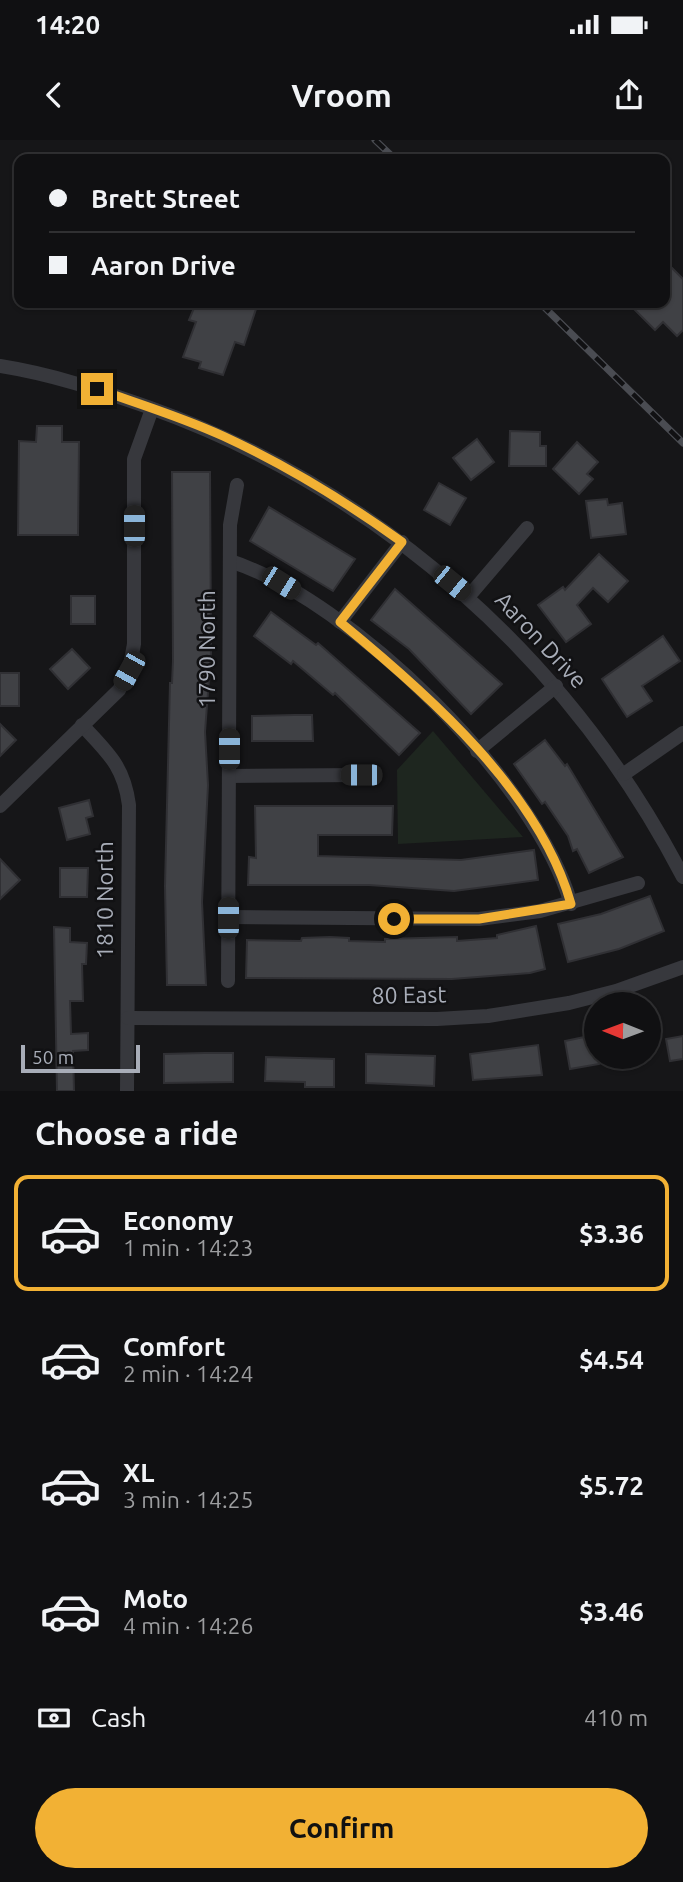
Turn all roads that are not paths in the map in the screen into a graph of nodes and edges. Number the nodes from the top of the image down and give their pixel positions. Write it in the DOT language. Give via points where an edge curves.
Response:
graph roads {
  1 [pos="0,366"];
  2 [pos="152,409"];
  3 [pos="237,485"];
  4 [pos="527,528"];
  5 [pos="402,542"];
  6 [pos="230,561"];
  7 [pos="468,596"];
  8 [pos="340,622"];
  9 [pos="556,686"];
  10 [pos="82,726"];
  11 [pos="683,733"];
  12 [pos="478,751"];
  13 [pos="624,774"];
  14 [pos="361,775"];
  15 [pos="229,776"];
  16 [pos="0,806"];
  17 [pos="683,877"];
  18 [pos="638,883"];
  19 [pos="571,904"];
  20 [pos="228,918"];
  21 [pos="683,967"];
  22 [pos="228,981"];
  23 [pos="128,1018"];
  24 [pos="127,1091"];
  1 -- 2 [label="street, Aaron Drive" via="97,389"];
  2 -- 5 [label="street, Aaron Drive" via="222,435 286,467"];
  2 -- 10 [label="street" via="134,459 134,644 129,671 119,690"];
  3 -- 6 [label="street, 1790 North"];
  4 -- 7 [label="street"];
  5 -- 7 [label="street, Aaron Drive"];
  5 -- 8 [label="street"];
  6 -- 8 [label="street" via="262,571"];
  6 -- 15 [label="street, 1790 North"];
  7 -- 9 [label="street, Aaron Drive"];
  8 -- 12 [label="street" via="389,662"];
  9 -- 12 [label="street"];
  9 -- 13 [label="street, Aaron Drive"];
  10 -- 16 [label="street"];
  10 -- 23 [label="street, 1810 North" via="116,762 125,782"];
  11 -- 13 [label="street"];
  12 -- 19 [label="street" via="544,839"];
  13 -- 17 [label="street, Aaron Drive"];
  14 -- 15 [label="street"];
  15 -- 20 [label="street, 1790 North"];
  18 -- 19 [label="street"];
  19 -- 20 [label="street" via="479,919"];
  20 -- 22 [label="street, 1790 North"];
  21 -- 23 [label="street, 80 East" via="569,1003 488,1016"];
  23 -- 24 [label="street, 1810 North"];
}
